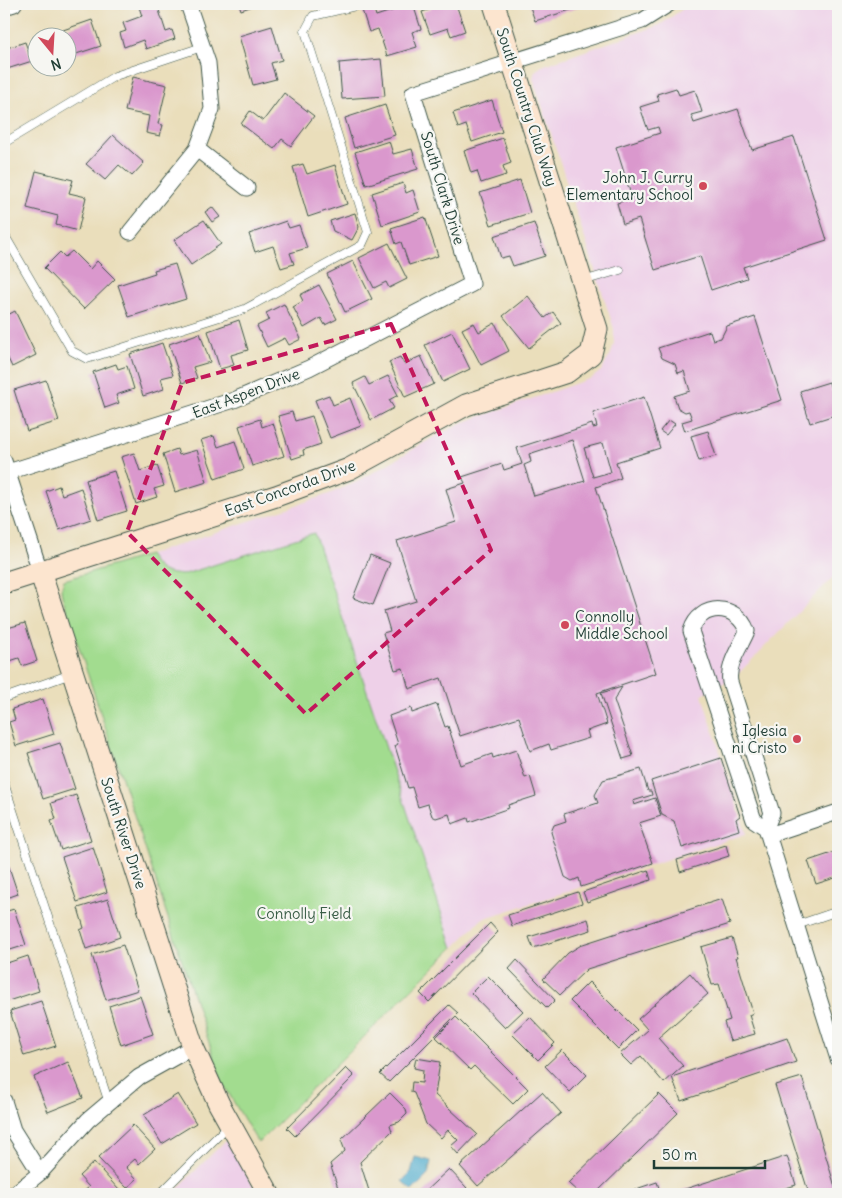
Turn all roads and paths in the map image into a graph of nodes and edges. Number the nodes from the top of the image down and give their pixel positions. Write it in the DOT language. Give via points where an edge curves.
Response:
graph roads {
  1 [pos="14,4"];
  2 [pos="188,4"];
  3 [pos="364,4"];
  4 [pos="494,4"];
  5 [pos="669,4"];
  6 [pos="4,7"];
  7 [pos="202,46"];
  8 [pos="513,63"];
  9 [pos="4,143"];
  10 [pos="197,149"];
  11 [pos="247,188"];
  12 [pos="130,232"];
  13 [pos="4,234"];
  14 [pos="620,270"];
  15 [pos="582,282"];
  16 [pos="472,284"];
  17 [pos="591,354"];
  18 [pos="5,466"];
  19 [pos="40,571"];
  20 [pos="4,583"];
  21 [pos="72,673"];
  22 [pos="4,698"];
  23 [pos="4,783"];
  24 [pos="838,812"];
  25 [pos="768,832"];
  26 [pos="838,911"];
  27 [pos="797,925"];
  28 [pos="831,1012"];
  29 [pos="193,1047"];
  30 [pos="838,1058"];
  31 [pos="108,1103"];
  32 [pos="5,1112"];
  33 [pos="230,1124"];
  34 [pos="40,1173"];
  35 [pos="14,1194"];
  36 [pos="160,1194"];
  37 [pos="270,1194"];
  1 -- 6 [label="street"];
  2 -- 7 [label="street"];
  3 -- 13 [label="lane" via="313,16 305,31 368,232 362,245 245,309 87,359 72,351"];
  4 -- 8 [label="street, South Country Club Way"];
  5 -- 8 [label="street" via="642,21"];
  7 -- 9 [label="lane" via="115,76"];
  7 -- 10 [label="street" via="208,63 212,108"];
  8 -- 15 [label="street, South Country Club Way"];
  8 -- 16 [label="street, South Clark Drive" via="414,93"];
  10 -- 11 [label="street"];
  10 -- 12 [label="street"];
  14 -- 15 [label="lane"];
  15 -- 17 [label="street, South Country Club Way" via="597,329"];
  16 -- 18 [label="street, East Aspen Drive" via="309,368 234,400"];
  17 -- 19 [label="street, East Concorda Drive" via="568,372 466,405 349,469 276,496"];
  18 -- 19 [label="street, South River Drive"];
  19 -- 20 [label="street, East Concorda Drive"];
  19 -- 21 [label="street, South River Drive"];
  21 -- 22 [label="lane"];
  21 -- 29 [label="street, South River Drive"];
  23 -- 31 [label="lane"];
  24 -- 25 [label="street"];
  25 -- 25 [label="street" via="772,813 729,674 747,631 736,614 712,610 700,615 691,631 754,820"];
  25 -- 27 [label="street"];
  26 -- 27 [label="lane"];
  27 -- 28 [label="street"];
  28 -- 30 [label="street"];
  29 -- 31 [label="street" via="139,1077"];
  29 -- 33 [label="street, South River Drive"];
  31 -- 34 [label="street" via="88,1120"];
  32 -- 34 [label="street" via="12,1130"];
  33 -- 36 [label="lane"];
  33 -- 37 [label="street, South River Drive"];
  34 -- 35 [label="street"];
}
